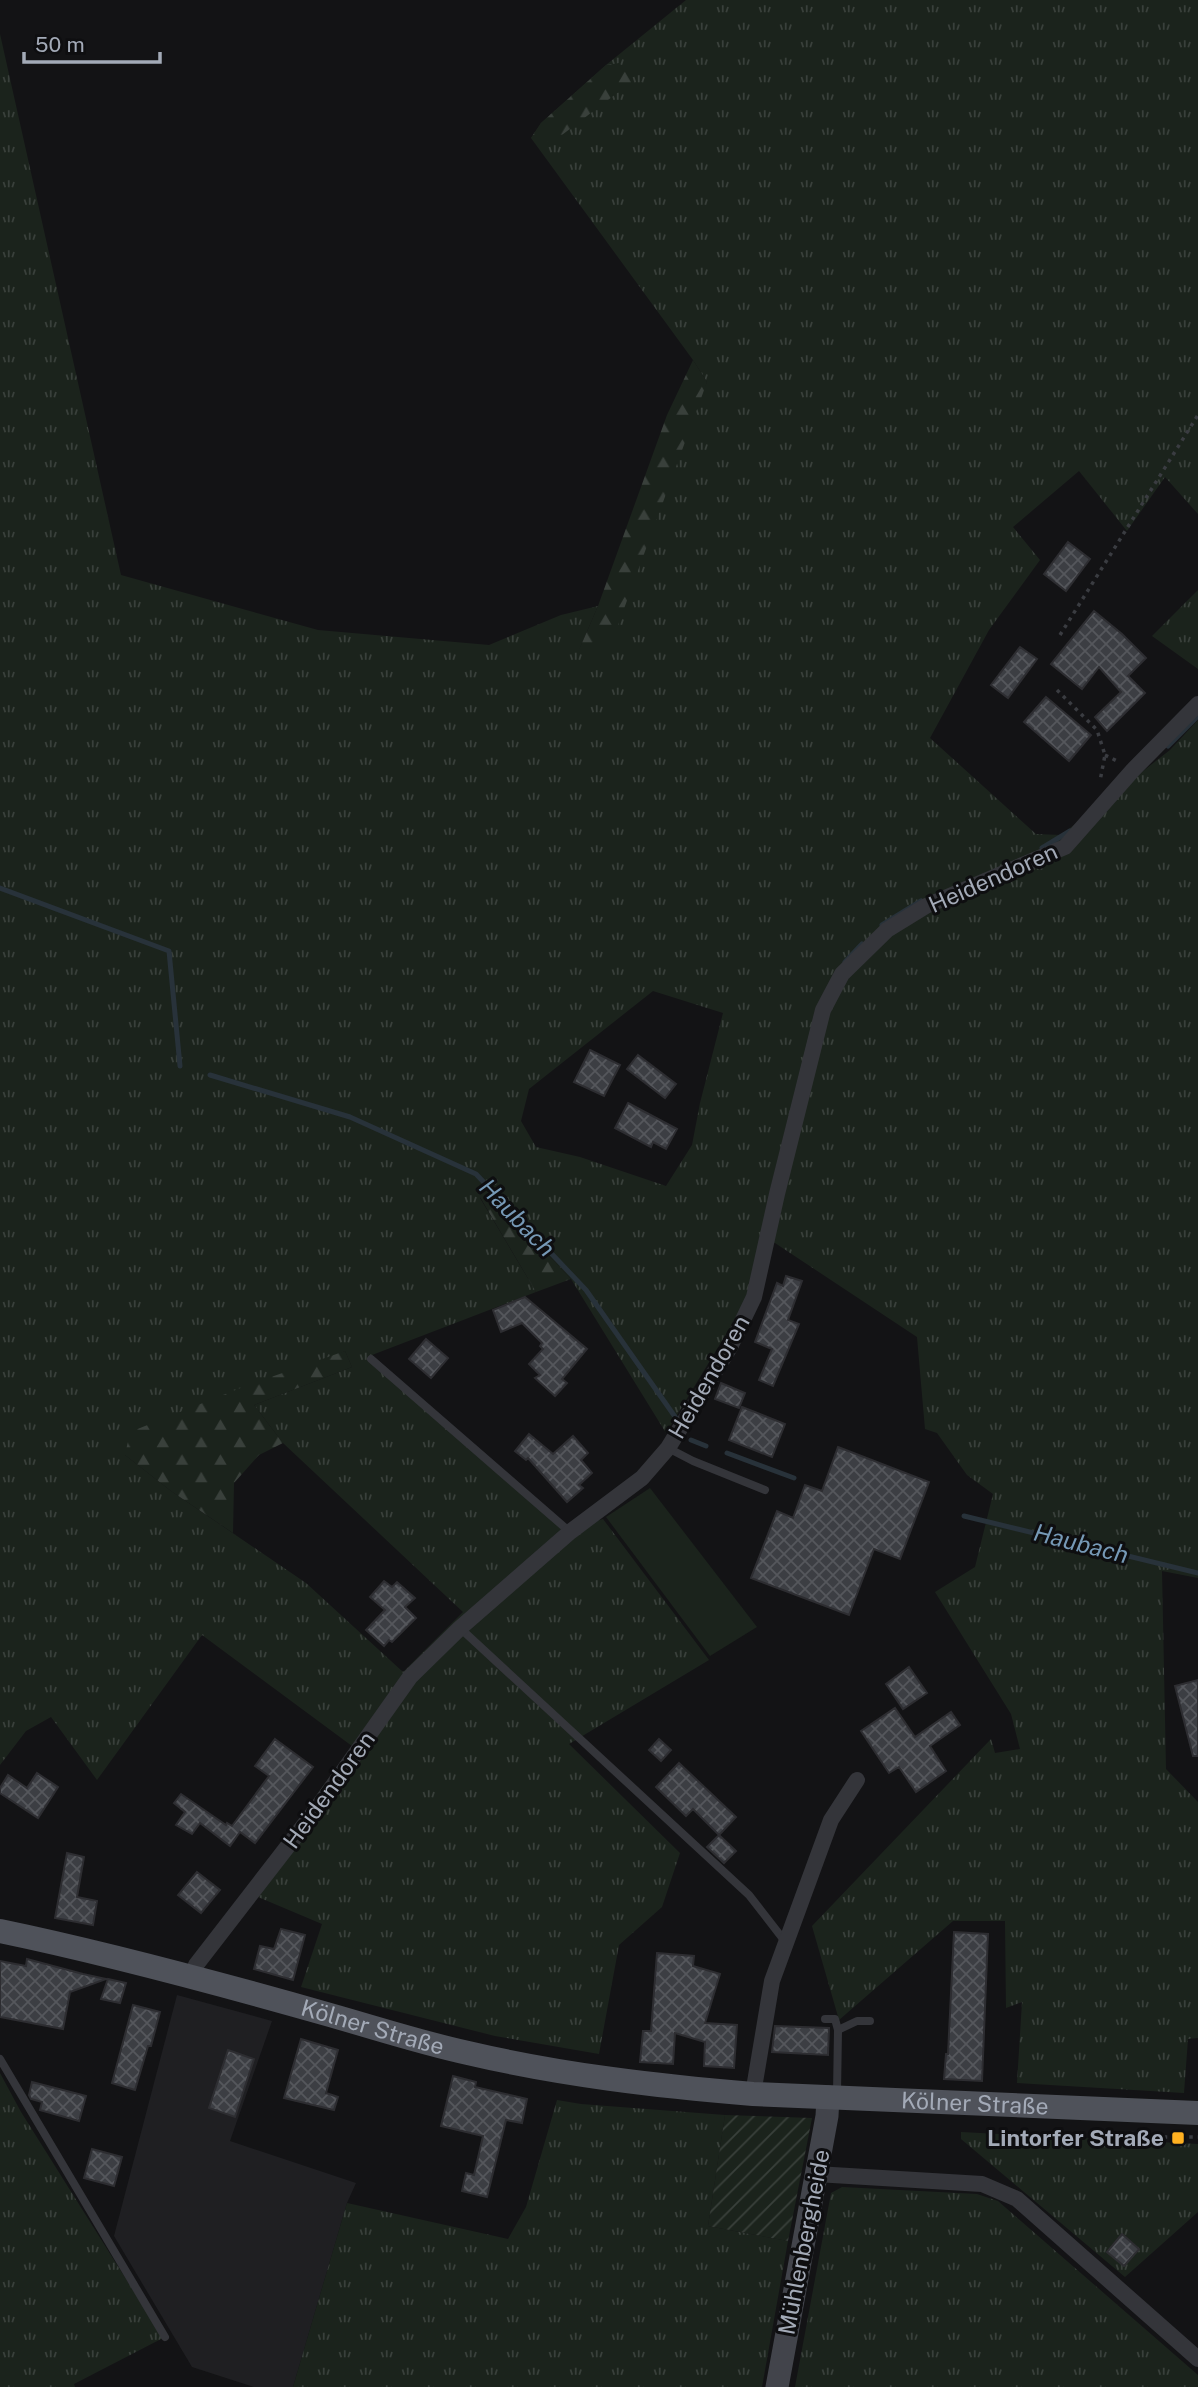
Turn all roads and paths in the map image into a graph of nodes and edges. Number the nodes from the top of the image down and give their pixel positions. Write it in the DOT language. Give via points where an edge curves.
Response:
graph roads {
  1 [pos="1198,415"];
  2 [pos="1060,635"];
  3 [pos="1057,690"];
  4 [pos="1198,704"];
  5 [pos="1105,755"];
  6 [pos="371,1359"];
  7 [pos="668,1448"];
  8 [pos="765,1490"];
  9 [pos="570,1532"];
  10 [pos="460,1628"];
  11 [pos="857,1780"];
  12 [pos="0,1931"];
  13 [pos="787,1944"];
  14 [pos="191,1976"];
  15 [pos="825,2019"];
  16 [pos="870,2021"];
  17 [pos="838,2030"];
  18 [pos="0,2059"];
  19 [pos="752,2094"];
  20 [pos="832,2097"];
  21 [pos="1198,2113"];
  22 [pos="1160,2137"];
  23 [pos="1198,2137"];
  24 [pos="816,2174"];
  25 [pos="165,2337"];
  26 [pos="1198,2359"];
  27 [pos="777,2387"];
  1 -- 2 [label="path"];
  3 -- 5 [label="path" via="1097,730"];
  4 -- 7 [label="street, Heidendoren" via="1065,847 926,906 887,930 842,974 823,1010 754,1297 730,1348"];
  6 -- 9 [label="lane"];
  7 -- 8 [label="lane"];
  7 -- 9 [label="street, Heidendoren" via="642,1478"];
  9 -- 10 [label="street, Heidendoren"];
  10 -- 13 [label="lane" via="749,1895"];
  10 -- 14 [label="street, Heidendoren" via="410,1677"];
  11 -- 13 [label="street" via="831,1820"];
  12 -- 14 [label="main road, Kölner Straße"];
  13 -- 19 [label="street" via="772,1981"];
  14 -- 19 [label="main road, Kölner Straße" via="467,2053 560,2071"];
  15 -- 17 [label="lane" via="835,2019"];
  16 -- 17 [label="lane" via="857,2021"];
  17 -- 20 [label="lane"];
  18 -- 25 [label="lane"];
  19 -- 20 [label="main road, Kölner Straße"];
  20 -- 21 [label="main road, Kölner Straße"];
  20 -- 24 [label="street, Mühlenbergheide"];
  22 -- 23 [label="path"];
  24 -- 26 [label="street" via="982,2184 1002,2191 1017,2199"];
  24 -- 27 [label="street, Mühlenbergheide"];
}
